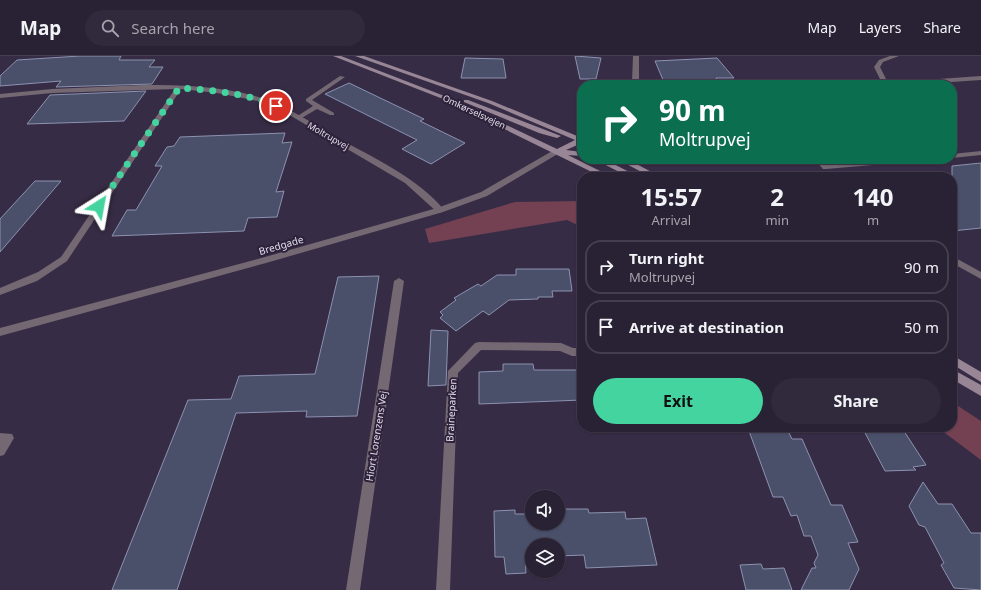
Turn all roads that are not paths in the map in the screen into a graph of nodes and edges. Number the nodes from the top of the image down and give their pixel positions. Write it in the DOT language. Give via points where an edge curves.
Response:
graph roads {
  1 [pos="336,56"];
  2 [pos="358,56"];
  3 [pos="636,56"];
  4 [pos="896,56"];
  5 [pos="342,77"];
  6 [pos="981,78"];
  7 [pos="635,80"];
  8 [pos="884,80"];
  9 [pos="954,80"];
  10 [pos="417,87"];
  11 [pos="179,88"];
  12 [pos="0,96"];
  13 [pos="318,106"];
  14 [pos="332,114"];
  15 [pos="298,118"];
  16 [pos="577,138"];
  17 [pos="577,139"];
  18 [pos="577,142"];
  19 [pos="557,152"];
  20 [pos="981,153"];
  21 [pos="577,154"];
  22 [pos="957,155"];
  23 [pos="577,162"];
  24 [pos="581,164"];
  25 [pos="608,164"];
  26 [pos="631,164"];
  27 [pos="823,164"];
  28 [pos="861,164"];
  29 [pos="598,172"];
  30 [pos="625,172"];
  31 [pos="647,172"];
  32 [pos="440,210"];
  33 [pos="957,262"];
  34 [pos="981,276"];
  35 [pos="399,281"];
  36 [pos="0,292"];
  37 [pos="0,332"];
  38 [pos="577,352"];
  39 [pos="957,362"];
  40 [pos="957,376"];
  41 [pos="981,378"];
  42 [pos="981,391"];
  43 [pos="0,438"];
  44 [pos="0,451"];
  45 [pos="353,590"];
  46 [pos="443,590"];
  1 -- 10 [label="main road, Omkørselsvejen"];
  2 -- 16 [label="main road, Omkørselsvejen" via="490,102"];
  3 -- 7 [label="street"];
  4 -- 8 [label="street" via="880,61 877,67"];
  5 -- 13 [label="street" via="308,100"];
  6 -- 9 [label="street"];
  10 -- 17 [label="main road" via="464,100 541,132"];
  10 -- 19 [label="main road, Omkørselsvejen"];
  11 -- 12 [label="street, Moltrupvej" via="60,90"];
  11 -- 15 [label="street, Moltrupvej" via="217,91 264,101"];
  11 -- 36 [label="street" via="64,259 49,272"];
  13 -- 14 [label="street"];
  13 -- 15 [label="street"];
  15 -- 32 [label="street, Moltrupvej" via="408,181"];
  18 -- 19 [label="main road"];
  19 -- 21 [label="main road"];
  19 -- 23 [label="main road, Omkørselsvejen"];
  19 -- 32 [label="street, Bredgade" via="484,194"];
  20 -- 22 [label="street"];
  24 -- 29 [label="main road, Omkørselsvejen"];
  25 -- 30 [label="main road"];
  26 -- 31 [label="main road"];
  27 -- 28 [label="street" via="826,167"];
  32 -- 37 [label="street, Bredgade"];
  33 -- 34 [label="street"];
  35 -- 45 [label="street, Hiort Lorenzens Vej"];
  38 -- 46 [label="street, Braineparken" via="561,347 479,346 453,371"];
  39 -- 41 [label="main road"];
  40 -- 42 [label="main road"];
  43 -- 44 [label="street" via="8,438"];
}
